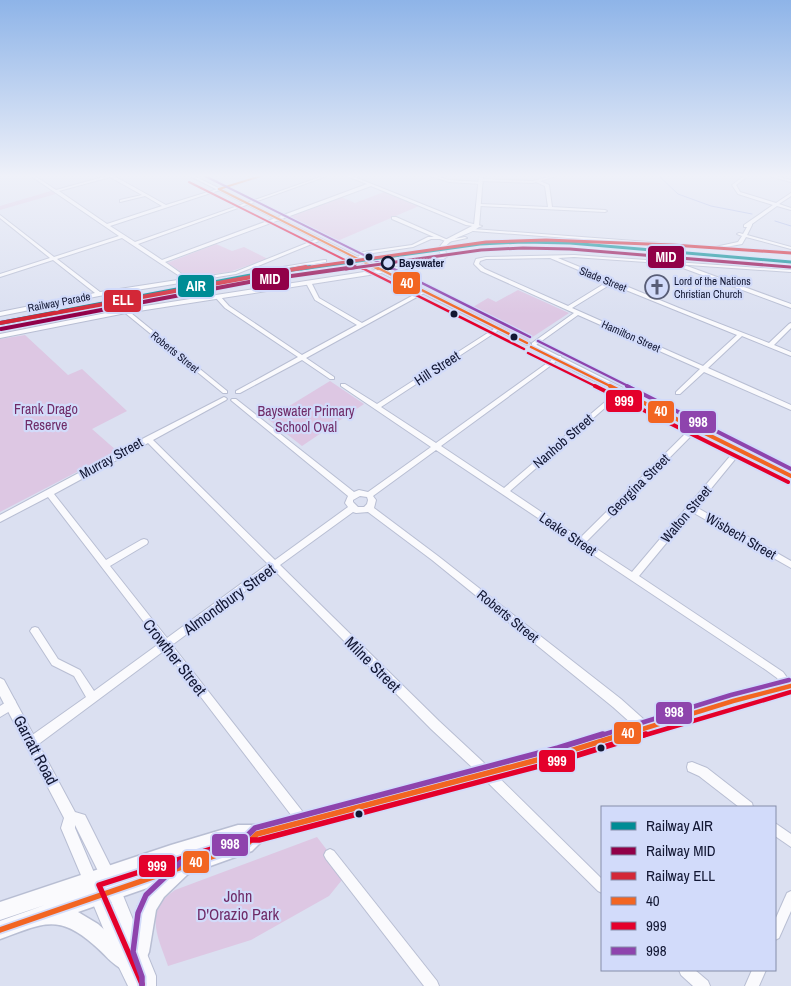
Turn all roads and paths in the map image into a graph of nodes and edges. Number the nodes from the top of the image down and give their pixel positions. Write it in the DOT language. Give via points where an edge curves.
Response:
graph roads {
  1 [pos="7,222"];
  2 [pos="103,222"];
  3 [pos="116,222"];
  4 [pos="197,222"];
  5 [pos="270,222"];
  6 [pos="284,222"];
  7 [pos="404,222"];
  8 [pos="466,222"];
  9 [pos="478,222"];
  10 [pos="754,222"];
  11 [pos="107,225"];
  12 [pos="478,227"];
  13 [pos="298,229"];
  14 [pos="433,234"];
  15 [pos="742,234"];
  16 [pos="122,236"];
  17 [pos="441,238"];
  18 [pos="466,238"];
  19 [pos="317,240"];
  20 [pos="451,242"];
  21 [pos="134,244"];
  22 [pos="329,244"];
  23 [pos="791,248"];
  24 [pos="343,251"];
  25 [pos="351,254"];
  26 [pos="553,256"];
  27 [pos="52,258"];
  28 [pos="360,258"];
  29 [pos="324,261"];
  30 [pos="162,262"];
  31 [pos="676,263"];
  32 [pos="256,267"];
  33 [pos="791,271"];
  34 [pos="386,273"];
  35 [pos="0,276"];
  36 [pos="188,280"];
  37 [pos="309,282"];
  38 [pos="611,282"];
  39 [pos="423,292"];
  40 [pos="99,294"];
  41 [pos="218,297"];
  42 [pos="791,306"];
  43 [pos="0,307"];
  44 [pos="568,308"];
  45 [pos="126,311"];
  46 [pos="577,312"];
  47 [pos="3,313"];
  48 [pos="361,325"];
  49 [pos="791,325"];
  50 [pos="497,329"];
  51 [pos="741,334"];
  52 [pos="0,336"];
  53 [pos="532,345"];
  54 [pos="770,346"];
  55 [pos="791,354"];
  56 [pos="303,356"];
  57 [pos="557,359"];
  58 [pos="575,368"];
  59 [pos="705,369"];
  60 [pos="332,378"];
  61 [pos="344,385"];
  62 [pos="622,391"];
  63 [pos="238,392"];
  64 [pos="678,393"];
  65 [pos="224,396"];
  66 [pos="234,400"];
  67 [pos="377,407"];
  68 [pos="791,408"];
  69 [pos="695,428"];
  70 [pos="148,439"];
  71 [pos="436,446"];
  72 [pos="739,450"];
  73 [pos="791,476"];
  74 [pos="505,491"];
  75 [pos="49,493"];
  76 [pos="352,495"];
  77 [pos="369,495"];
  78 [pos="352,508"];
  79 [pos="368,508"];
  80 [pos="691,508"];
  81 [pos="0,519"];
  82 [pos="144,542"];
  83 [pos="581,542"];
  84 [pos="104,565"];
  85 [pos="791,565"];
  86 [pos="275,566"];
  87 [pos="632,577"];
  88 [pos="35,630"];
  89 [pos="165,644"];
  90 [pos="0,684"];
  91 [pos="789,687"];
  92 [pos="92,697"];
  93 [pos="11,704"];
  94 [pos="0,712"];
  95 [pos="645,728"];
  96 [pos="32,742"];
  97 [pos="692,767"];
  98 [pos="487,774"];
  99 [pos="747,806"];
  100 [pos="302,820"];
  101 [pos="776,829"];
  102 [pos="257,834"];
  103 [pos="791,841"];
  104 [pos="330,855"];
  105 [pos="184,867"];
  106 [pos="99,878"];
  107 [pos="601,886"];
  108 [pos="106,895"];
  109 [pos="791,897"];
  110 [pos="0,911"];
  111 [pos="48,915"];
  112 [pos="0,930"];
  113 [pos="776,932"];
  114 [pos="131,956"];
  115 [pos="687,971"];
  116 [pos="759,971"];
  117 [pos="136,986"];
  118 [pos="148,986"];
  119 [pos="432,986"];
  120 [pos="703,986"];
  121 [pos="752,986"];
  1 -- 27 [label="street"];
  2 -- 11 [label="street"];
  3 -- 11 [label="street"];
  4 -- 21 [label="street"];
  5 -- 30 [label="street"];
  6 -- 13 [label="main road"];
  7 -- 14 [label="street"];
  8 -- 12 [label="street"];
  9 -- 12 [label="main road"];
  10 -- 15 [label="street"];
  11 -- 16 [label="street"];
  12 -- 15 [label="street" via="699,248 720,248 740,243"];
  12 -- 18 [label="main road"];
  12 -- 20 [label="main road"];
  13 -- 19 [label="main road"];
  13 -- 22 [label="main road"];
  14 -- 17 [label="street"];
  14 -- 25 [label="street" via="413,243"];
  15 -- 23 [label="street"];
  16 -- 21 [label="street"];
  16 -- 27 [label="street"];
  17 -- 20 [label="street"];
  17 -- 28 [label="street" via="365,253"];
  18 -- 20 [label="main road"];
  19 -- 22 [label="main road"];
  19 -- 32 [label="street"];
  20 -- 34 [label="main road" via="448,249 443,250 445,256 440,260"];
  21 -- 30 [label="street"];
  22 -- 24 [label="main road"];
  24 -- 25 [label="main road"];
  24 -- 34 [label="main road"];
  25 -- 28 [label="main road"];
  26 -- 31 [label="street"];
  26 -- 38 [label="street, Slade Street"];
  26 -- 44 [label="street, Hamilton Street" via="491,258 476,264"];
  27 -- 35 [label="street"];
  27 -- 40 [label="street"];
  28 -- 34 [label="main road"];
  29 -- 32 [label="street, Railway Parade" via="271,270"];
  30 -- 36 [label="street"];
  31 -- 33 [label="street"];
  31 -- 42 [label="street"];
  32 -- 36 [label="street, Railway Parade" via="236,274"];
  34 -- 37 [label="main road"];
  34 -- 39 [label="main road"];
  36 -- 40 [label="street, Railway Parade"];
  37 -- 41 [label="main road"];
  37 -- 48 [label="street" via="317,299"];
  38 -- 44 [label="street"];
  38 -- 51 [label="street, Slade Street"];
  39 -- 48 [label="street"];
  39 -- 50 [label="main road"];
  40 -- 47 [label="street, Railway Parade"];
  41 -- 45 [label="main road"];
  41 -- 56 [label="street" via="227,307"];
  43 -- 47 [label="street"];
  44 -- 46 [label="street, Hamilton Street"];
  45 -- 52 [label="main road"];
  45 -- 65 [label="street, Roberts Street"];
  46 -- 53 [label="street"];
  46 -- 59 [label="street, Hamilton Street"];
  48 -- 56 [label="street"];
  49 -- 54 [label="street"];
  50 -- 53 [label="main road"];
  50 -- 67 [label="street, Hill Street"];
  51 -- 54 [label="street, Slade Street"];
  51 -- 59 [label="street"];
  53 -- 57 [label="main road"];
  54 -- 55 [label="street, Slade Street"];
  56 -- 60 [label="street"];
  56 -- 63 [label="street"];
  57 -- 58 [label="main road"];
  57 -- 71 [label="street"];
  58 -- 62 [label="main road"];
  59 -- 64 [label="street"];
  59 -- 68 [label="street, Hamilton Street"];
  61 -- 67 [label="street, Leake Street"];
  62 -- 69 [label="main road"];
  62 -- 74 [label="street, Nanhob Street"];
  63 -- 65 [label="street" via="233,390"];
  63 -- 66 [label="street"];
  65 -- 66 [label="street"];
  65 -- 70 [label="street, Murray Street"];
  66 -- 76 [label="street"];
  67 -- 71 [label="street, Leake Street"];
  69 -- 72 [label="main road"];
  69 -- 83 [label="street, Georgina Street"];
  70 -- 75 [label="street, Murray Street"];
  70 -- 86 [label="street, Milne Street"];
  71 -- 74 [label="street, Leake Street"];
  71 -- 77 [label="street"];
  72 -- 73 [label="main road"];
  72 -- 80 [label="street, Walton Street"];
  74 -- 83 [label="street, Leake Street"];
  75 -- 81 [label="street, Murray Street"];
  75 -- 84 [label="street, Crowther Street"];
  76 -- 77 [label="street"];
  76 -- 78 [label="street" via="349,503"];
  77 -- 79 [label="street" via="372,503"];
  78 -- 79 [label="street"];
  78 -- 86 [label="street, Almondbury Street"];
  79 -- 95 [label="street, Roberts Street" via="575,669"];
  80 -- 85 [label="street, Wisbech Street"];
  80 -- 87 [label="street, Walton Street"];
  82 -- 84 [label="street"];
  83 -- 87 [label="street, Leake Street"];
  84 -- 89 [label="street, Crowther Street"];
  86 -- 89 [label="street, Almondbury Street"];
  86 -- 98 [label="street, Milne Street"];
  87 -- 91 [label="street, Leake Street" via="780,675"];
  88 -- 92 [label="street" via="55,662 78,673"];
  89 -- 92 [label="street, Almondbury Street"];
  89 -- 100 [label="street, Crowther Street"];
  90 -- 93 [label="main road, Garratt Road"];
  91 -- 95 [label="highway"];
  92 -- 96 [label="street, Almondbury Street"];
  93 -- 94 [label="street"];
  93 -- 96 [label="main road, Garratt Road"];
  95 -- 98 [label="highway"];
  96 -- 106 [label="main road, Garratt Road" via="71,817 68,828"];
  97 -- 99 [label="street"];
  98 -- 100 [label="highway"];
  98 -- 107 [label="street, Milne Street"];
  100 -- 102 [label="highway"];
  101 -- 103 [label="street"];
  102 -- 105 [label="highway" via="246,845"];
  102 -- 106 [label="highway" via="238,834"];
  104 -- 119 [label="street"];
  105 -- 108 [label="highway"];
  105 -- 114 [label="highway" via="147,906"];
  106 -- 108 [label="main road, Garratt Road"];
  106 -- 110 [label="highway"];
  108 -- 111 [label="highway"];
  108 -- 114 [label="main road, Garratt Road"];
  109 -- 113 [label="street"];
  111 -- 112 [label="highway"];
  111 -- 114 [label="highway" via="82,922"];
  114 -- 117 [label="main road, Garratt Road"];
  114 -- 118 [label="main road, Garratt Road" via="148,976"];
  115 -- 120 [label="street"];
  116 -- 121 [label="street"];
}
